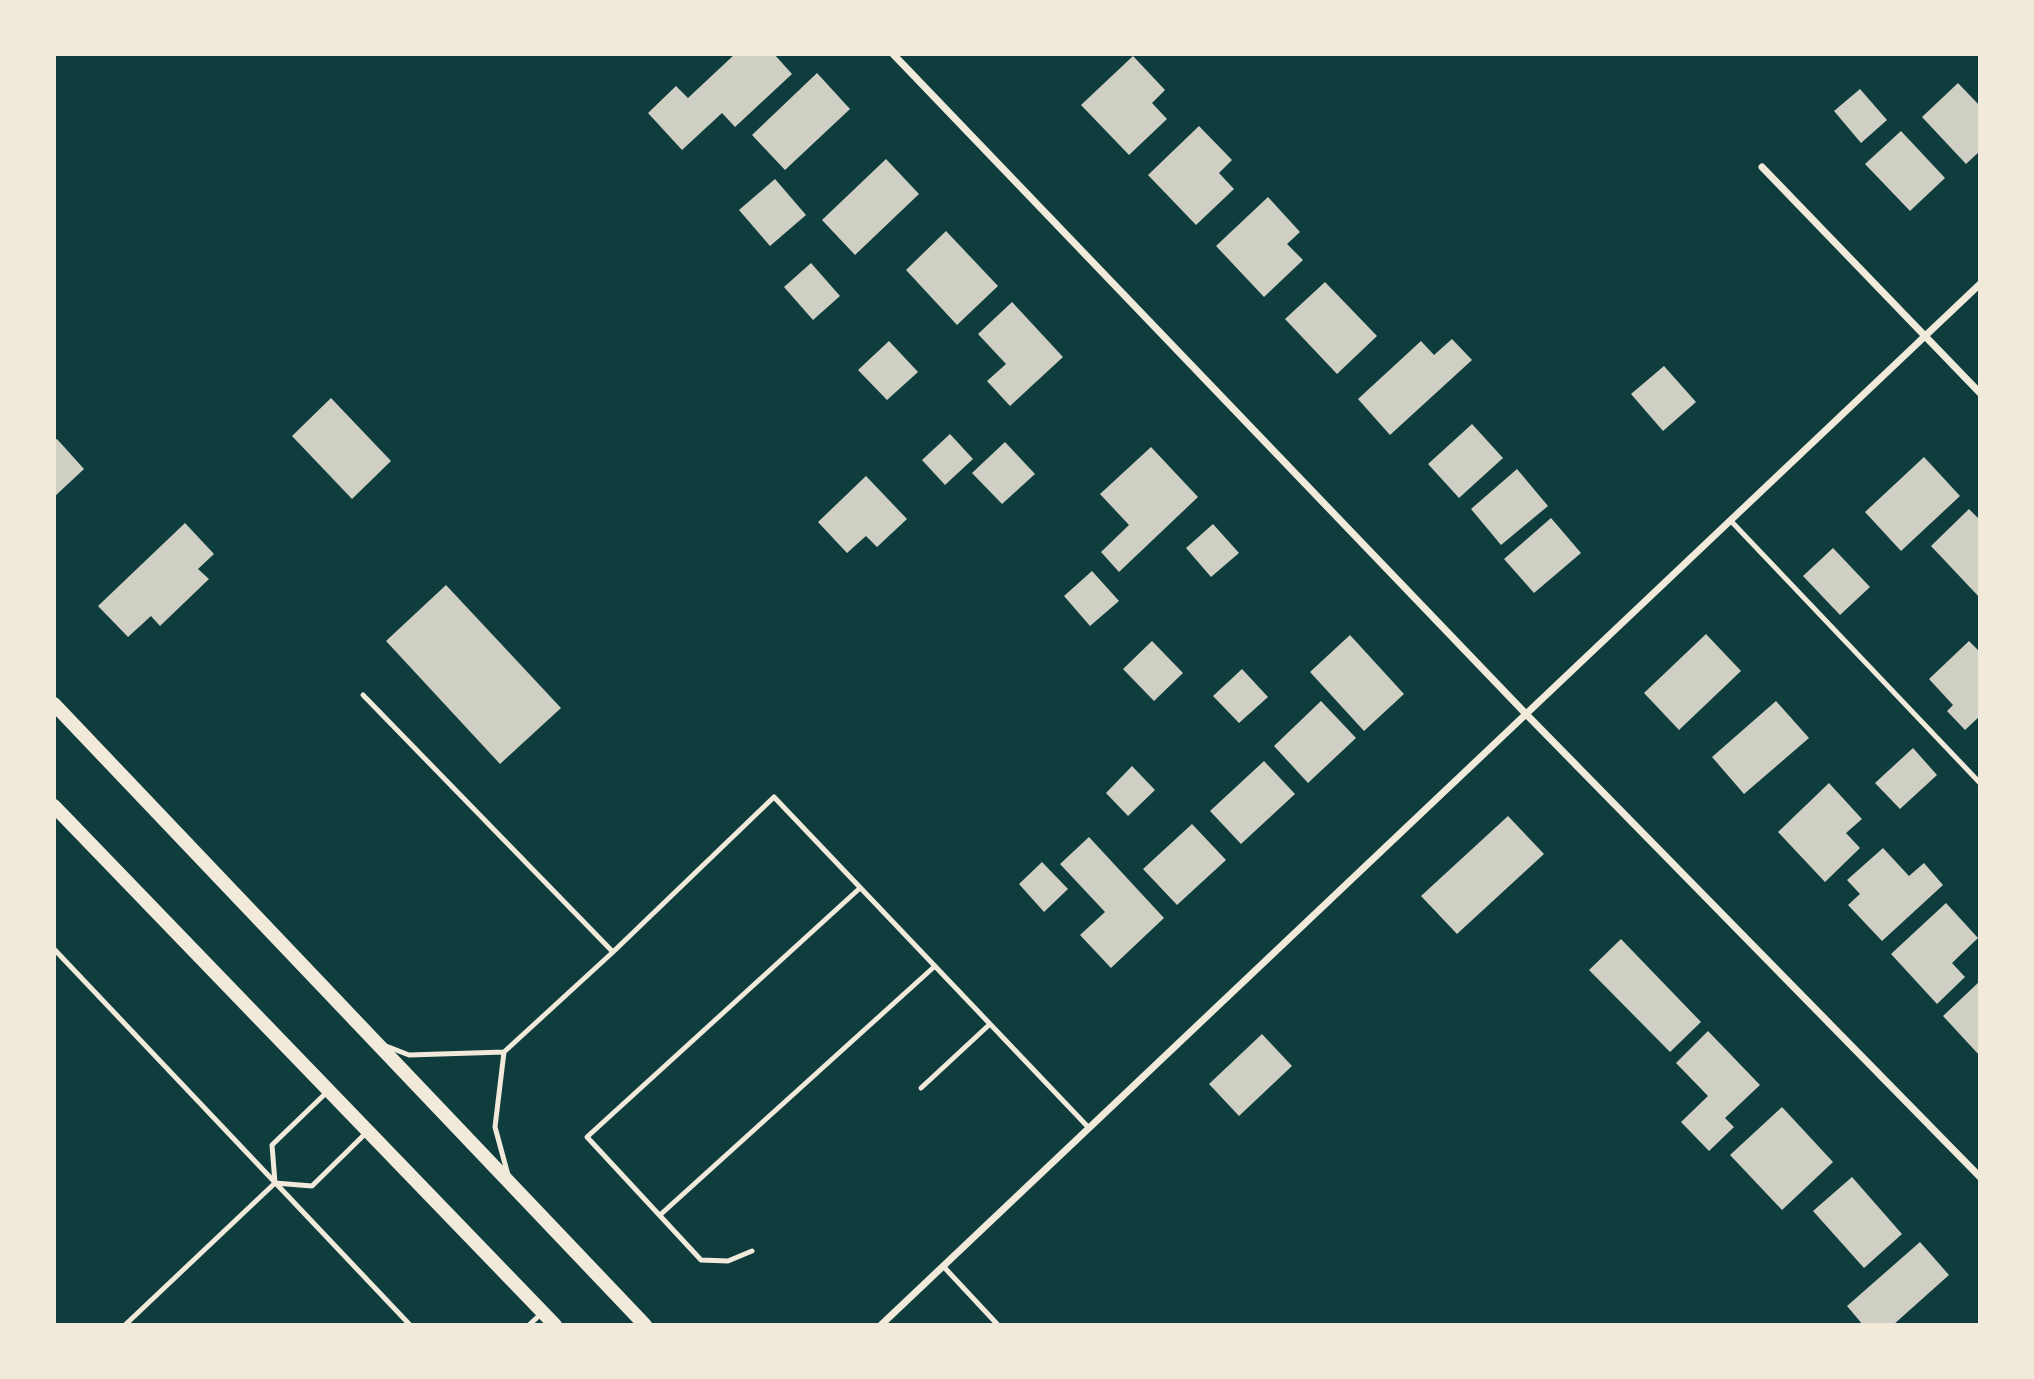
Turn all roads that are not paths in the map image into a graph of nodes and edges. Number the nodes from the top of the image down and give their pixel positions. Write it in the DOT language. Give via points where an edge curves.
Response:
graph roads {
  1 [pos="893,54"];
  2 [pos="1762,167"];
  3 [pos="1980,284"];
  4 [pos="1925,336"];
  5 [pos="1980,393"];
  6 [pos="1730,520"];
  7 [pos="363,695"];
  8 [pos="54,704"];
  9 [pos="1526,714"];
  10 [pos="1980,783"];
  11 [pos="54,806"];
  12 [pos="860,888"];
  13 [pos="54,949"];
  14 [pos="613,952"];
  15 [pos="935,966"];
  16 [pos="990,1024"];
  17 [pos="374,1041"];
  18 [pos="504,1052"];
  19 [pos="922,1088"];
  20 [pos="329,1090"];
  21 [pos="1089,1128"];
  22 [pos="369,1131"];
  23 [pos="1980,1177"];
  24 [pos="275,1183"];
  25 [pos="511,1185"];
  26 [pos="660,1215"];
  27 [pos="752,1251"];
  28 [pos="943,1266"];
  29 [pos="543,1311"];
  30 [pos="125,1325"];
  31 [pos="410,1325"];
  32 [pos="529,1325"];
  33 [pos="555,1325"];
  34 [pos="645,1325"];
  35 [pos="881,1325"];
  36 [pos="998,1325"];
  1 -- 9 [label="street"];
  2 -- 4 [label="street"];
  3 -- 4 [label="street"];
  4 -- 5 [label="street"];
  4 -- 6 [label="street"];
  6 -- 9 [label="street"];
  6 -- 10 [label="lane"];
  7 -- 14 [label="lane"];
  8 -- 17 [label="main road"];
  9 -- 21 [label="street"];
  9 -- 23 [label="street"];
  11 -- 20 [label="main road"];
  12 -- 14 [label="lane" via="774,797"];
  12 -- 15 [label="lane"];
  12 -- 26 [label="lane" via="587,1137"];
  13 -- 24 [label="lane"];
  14 -- 18 [label="lane"];
  15 -- 16 [label="lane"];
  15 -- 26 [label="lane"];
  16 -- 19 [label="lane"];
  16 -- 21 [label="lane"];
  17 -- 18 [label="lane" via="409,1055"];
  17 -- 25 [label="main road"];
  18 -- 25 [label="lane" via="495,1127"];
  20 -- 22 [label="main road"];
  20 -- 24 [label="lane" via="272,1145"];
  21 -- 28 [label="street"];
  22 -- 24 [label="lane" via="312,1186"];
  22 -- 29 [label="main road"];
  24 -- 30 [label="lane"];
  24 -- 31 [label="lane"];
  25 -- 34 [label="main road"];
  26 -- 27 [label="lane" via="701,1260 727,1261"];
  28 -- 35 [label="street"];
  28 -- 36 [label="lane"];
  29 -- 32 [label="lane"];
  29 -- 33 [label="main road"];
}
